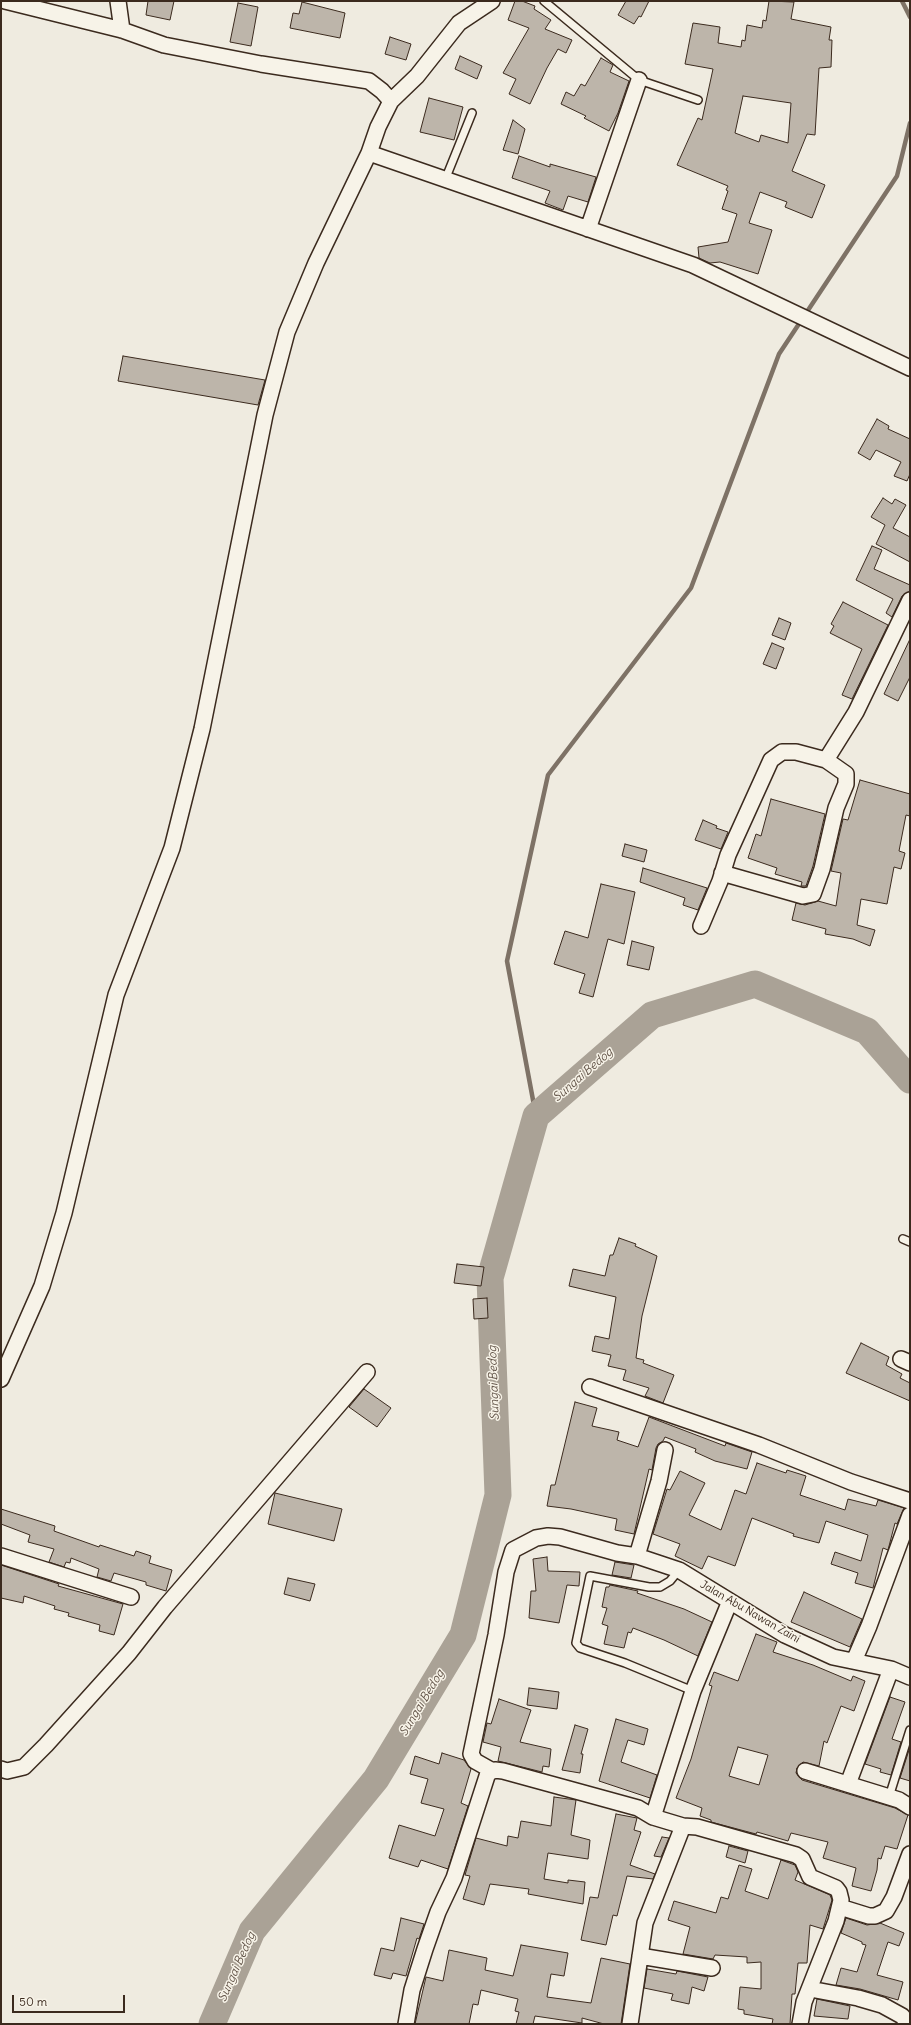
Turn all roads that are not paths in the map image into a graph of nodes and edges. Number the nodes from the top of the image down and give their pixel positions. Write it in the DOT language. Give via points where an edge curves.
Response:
graph roads {
  1 [pos="5,1"];
  2 [pos="118,1"];
  3 [pos="492,1"];
  4 [pos="544,1"];
  5 [pos="122,30"];
  6 [pos="639,80"];
  7 [pos="698,100"];
  8 [pos="391,101"];
  9 [pos="472,113"];
  10 [pos="369,154"];
  11 [pos="445,180"];
  12 [pos="588,229"];
  13 [pos="910,368"];
  14 [pos="910,600"];
  15 [pos="826,760"];
  16 [pos="722,873"];
  17 [pos="701,926"];
  18 [pos="367,1372"];
  19 [pos="1,1379"];
  20 [pos="590,1387"];
  21 [pos="665,1450"];
  22 [pos="910,1501"];
  23 [pos="910,1515"];
  24 [pos="1,1556"];
  25 [pos="637,1556"];
  26 [pos="679,1570"];
  27 [pos="131,1597"];
  28 [pos="730,1601"];
  29 [pos="854,1661"];
  30 [pos="891,1669"];
  31 [pos="910,1677"];
  32 [pos="693,1691"];
  33 [pos="910,1730"];
  34 [pos="1,1769"];
  35 [pos="491,1770"];
  36 [pos="805,1771"];
  37 [pos="848,1784"];
  38 [pos="889,1797"];
  39 [pos="910,1807"];
  40 [pos="653,1817"];
  41 [pos="683,1826"];
  42 [pos="910,1854"];
  43 [pos="840,1907"];
  44 [pos="640,1956"];
  45 [pos="712,1968"];
  46 [pos="810,1989"];
  47 [pos="406,2024"];
  48 [pos="630,2024"];
  49 [pos="800,2024"];
  50 [pos="909,2024"];
  1 -- 5 [label="street"];
  2 -- 5 [label="street"];
  3 -- 8 [label="street" via="459,23 417,76"];
  4 -- 6 [label="lane"];
  5 -- 8 [label="street" via="164,46 369,81"];
  6 -- 7 [label="lane"];
  6 -- 12 [label="street"];
  8 -- 10 [label="street" via="378,127"];
  9 -- 11 [label="lane"];
  10 -- 11 [label="street"];
  10 -- 19 [label="street" via="316,263 287,332 265,415 205,713 172,848 116,995 64,1213 42,1286"];
  11 -- 12 [label="street"];
  12 -- 13 [label="street" via="693,265"];
  14 -- 15 [label="street" via="856,712"];
  15 -- 16 [label="street" via="796,752 782,752 771,760"];
  15 -- 16 [label="street" via="846,774 846,784 836,808 822,869 813,894 803,896"];
  16 -- 17 [label="street"];
  18 -- 34 [label="street" via="165,1607 128,1654 46,1745 24,1766 6,1771"];
  20 -- 22 [label="street" via="759,1445 851,1482"];
  21 -- 25 [label="street" via="659,1481"];
  23 -- 29 [label="street"];
  24 -- 27 [label="street"];
  25 -- 26 [label="street, Jalan Abu Nawan Zaini"];
  25 -- 35 [label="street, Jalan Abu Nawan Zaini" via="548,1536 536,1538 513,1550 506,1572 496,1635 471,1754 475,1762"];
  26 -- 28 [label="street, Jalan Abu Nawan Zaini"];
  26 -- 32 [label="lane" via="670,1581 660,1587 590,1576 576,1644 580,1648"];
  28 -- 29 [label="street, Jalan Abu Nawan Zaini" via="785,1635 833,1657"];
  28 -- 32 [label="street"];
  29 -- 30 [label="street, Jalan Abu Nawan Zaini"];
  30 -- 31 [label="street, Jalan Abu Nawan Zaini"];
  30 -- 37 [label="street"];
  32 -- 40 [label="street"];
  33 -- 38 [label="lane"];
  35 -- 40 [label="street" via="503,1771 638,1808"];
  35 -- 47 [label="street" via="488,1772 454,1878 425,1949 412,1990"];
  36 -- 37 [label="street"];
  37 -- 38 [label="street"];
  38 -- 39 [label="street"];
  40 -- 41 [label="street"];
  41 -- 43 [label="street" via="697,1827 796,1855 802,1859 810,1877 836,1888 841,1900"];
  41 -- 44 [label="street" via="645,1923"];
  42 -- 43 [label="street" via="886,1911 869,1916"];
  43 -- 46 [label="street"];
  44 -- 45 [label="street"];
  44 -- 48 [label="street"];
  46 -- 49 [label="street" via="804,2002"];
  46 -- 50 [label="street" via="882,2005 902,2016"];
}
